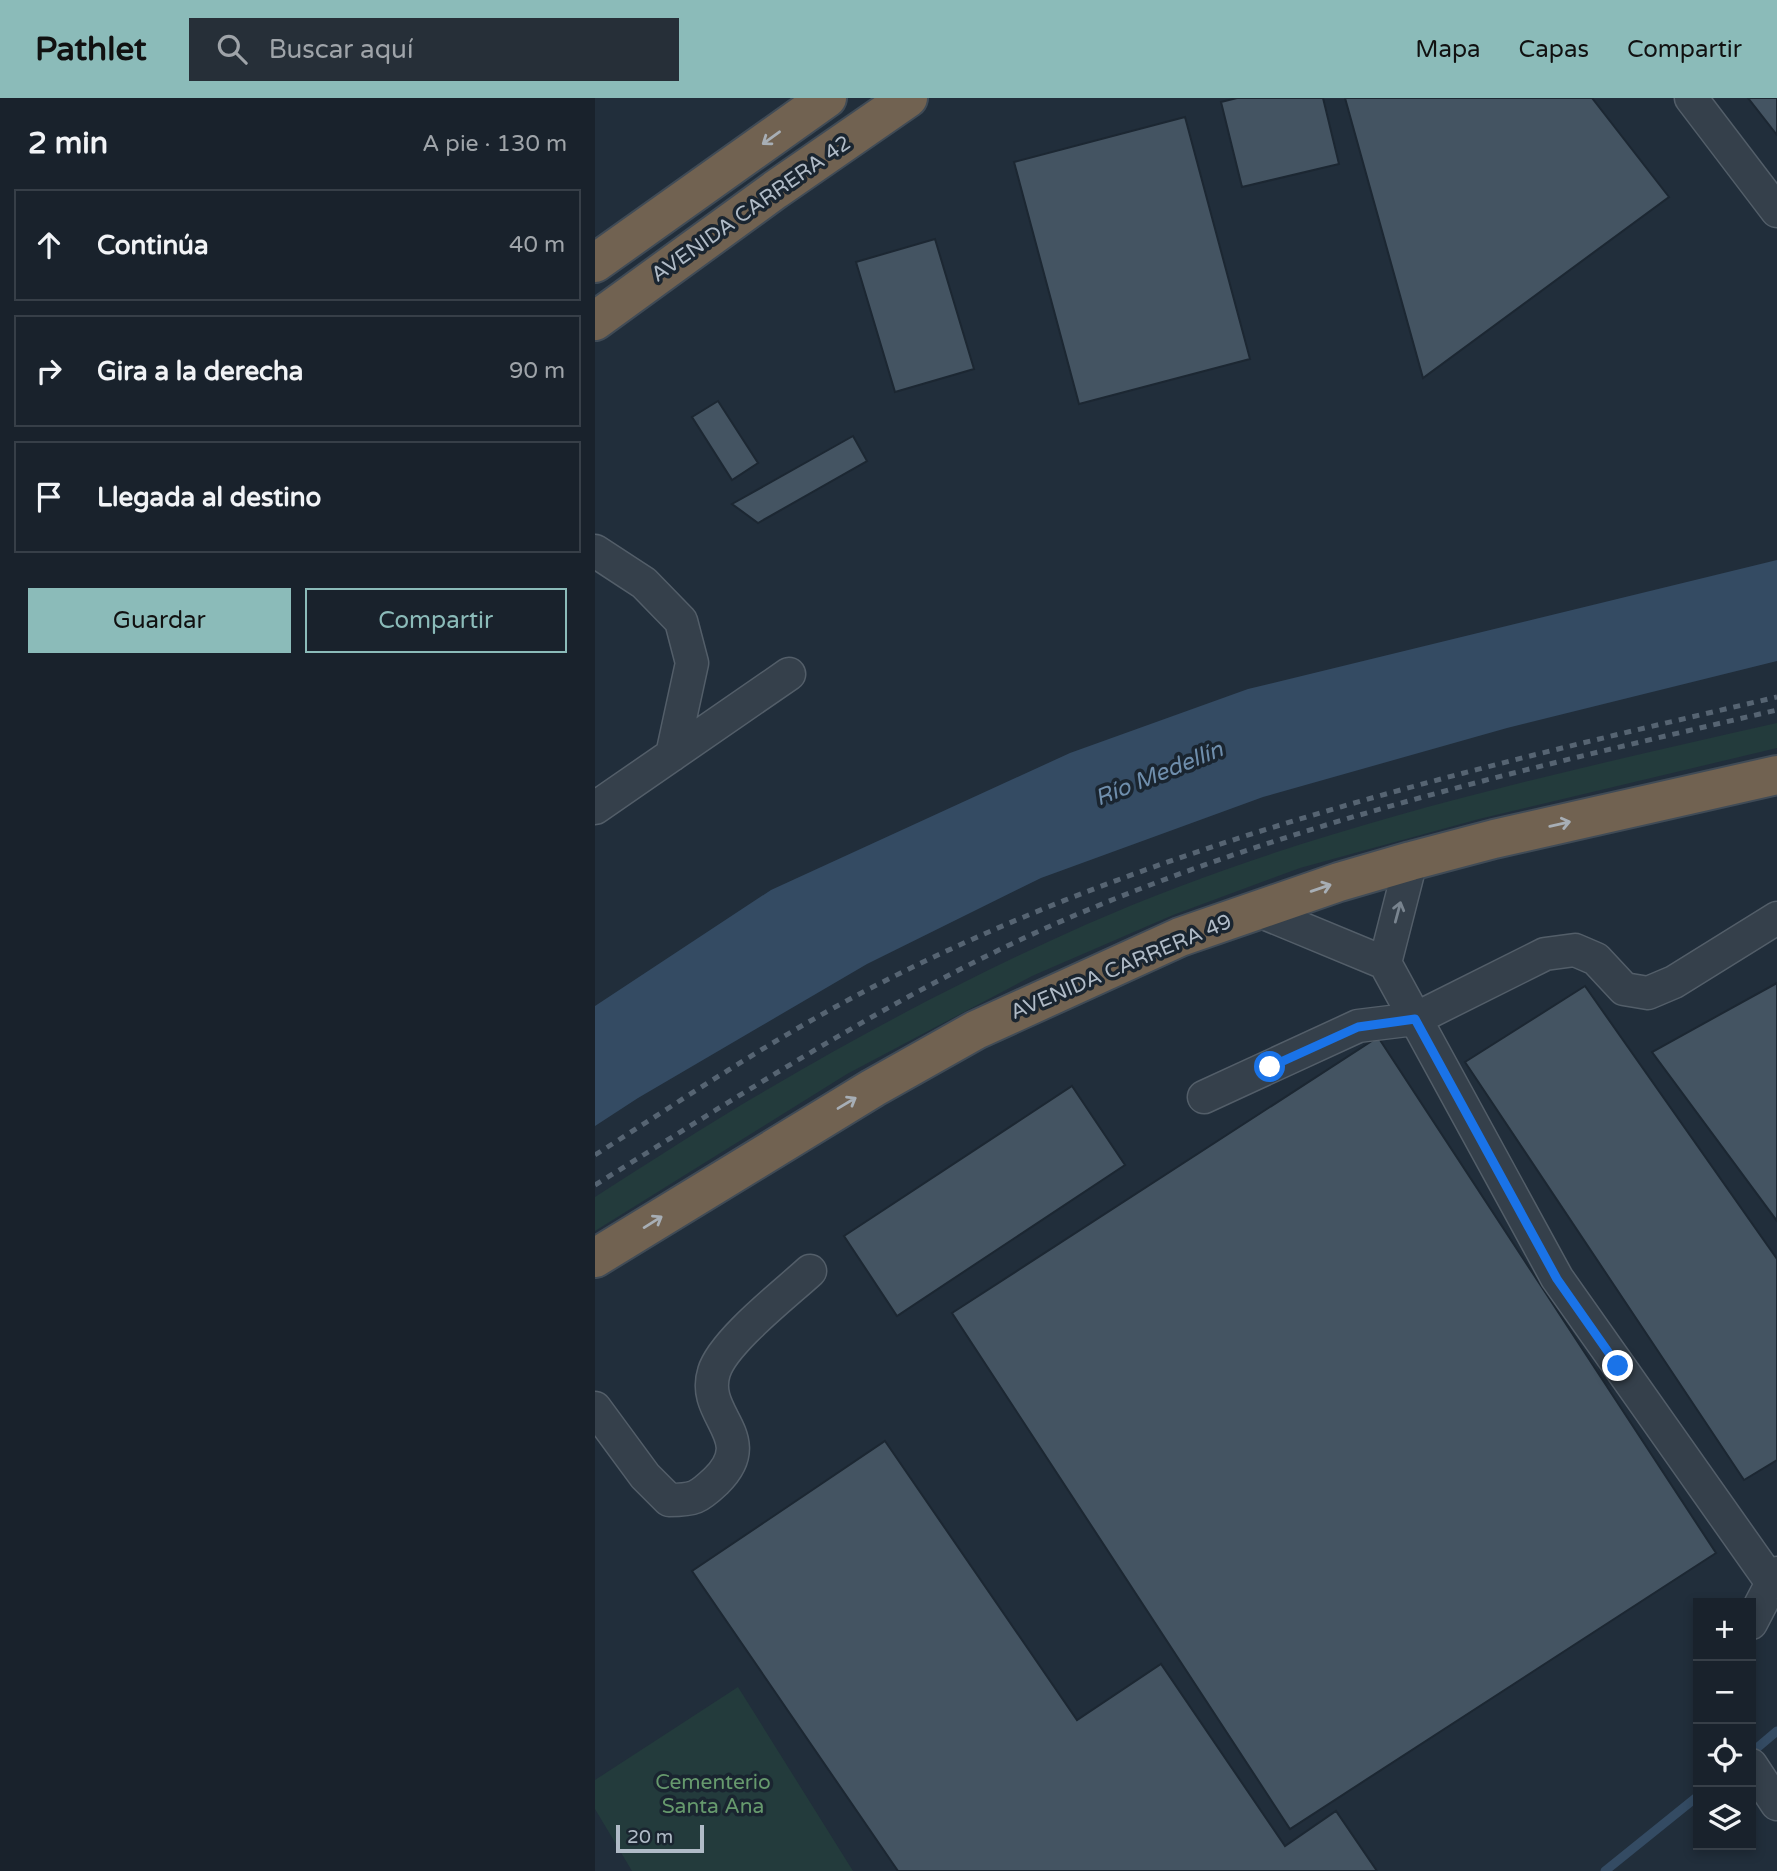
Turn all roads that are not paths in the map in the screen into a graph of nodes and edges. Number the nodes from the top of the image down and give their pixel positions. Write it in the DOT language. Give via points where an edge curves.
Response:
graph roads {
  1 [pos="827,98"];
  2 [pos="908,98"];
  3 [pos="1692,98"];
  4 [pos="693,194"];
  5 [pos="1777,211"];
  6 [pos="595,263"];
  7 [pos="603,315"];
  8 [pos="595,551"];
  9 [pos="789,674"];
  10 [pos="672,755"];
  11 [pos="1777,775"];
  12 [pos="595,808"];
  13 [pos="1412,861"];
  14 [pos="1257,910"];
  15 [pos="1777,918"];
  16 [pos="1385,962"];
  17 [pos="1415,1019"];
  18 [pos="1203,1097"];
  19 [pos="595,1258"];
  20 [pos="810,1271"];
  21 [pos="595,1408"];
  22 [pos="1775,1578"];
  23 [pos="1756,1614"];
  24 [pos="1756,1772"];
  25 [pos="1777,1804"];
  1 -- 4 [label="highway, one-way"];
  2 -- 7 [label="highway, AVENIDA CARRERA 42"];
  3 -- 5 [label="street"];
  4 -- 6 [label="highway"];
  4 -- 7 [label="highway"];
  8 -- 10 [label="street" via="644,583 681,621 692,663"];
  9 -- 10 [label="street"];
  10 -- 12 [label="street"];
  13 -- 11 [label="highway, AVENIDA CARRERA 49, one-way"];
  14 -- 13 [label="highway, AVENIDA CARRERA 49, one-way"];
  16 -- 13 [label="street, one-way"];
  14 -- 16 [label="street"];
  19 -- 14 [label="highway, AVENIDA CARRERA 49, one-way" via="976,1030 1167,943"];
  15 -- 17 [label="street" via="1674,982 1648,993 1624,989 1596,959 1575,950 1545,954"];
  16 -- 17 [label="street"];
  17 -- 18 [label="street" via="1358,1027"];
  17 -- 22 [label="street" via="1557,1279"];
  20 -- 21 [label="street" via="729,1347 714,1370 711,1387 734,1451 729,1469 692,1500 669,1500 645,1476"];
  22 -- 23 [label="street"];
  24 -- 25 [label="street"];
}
